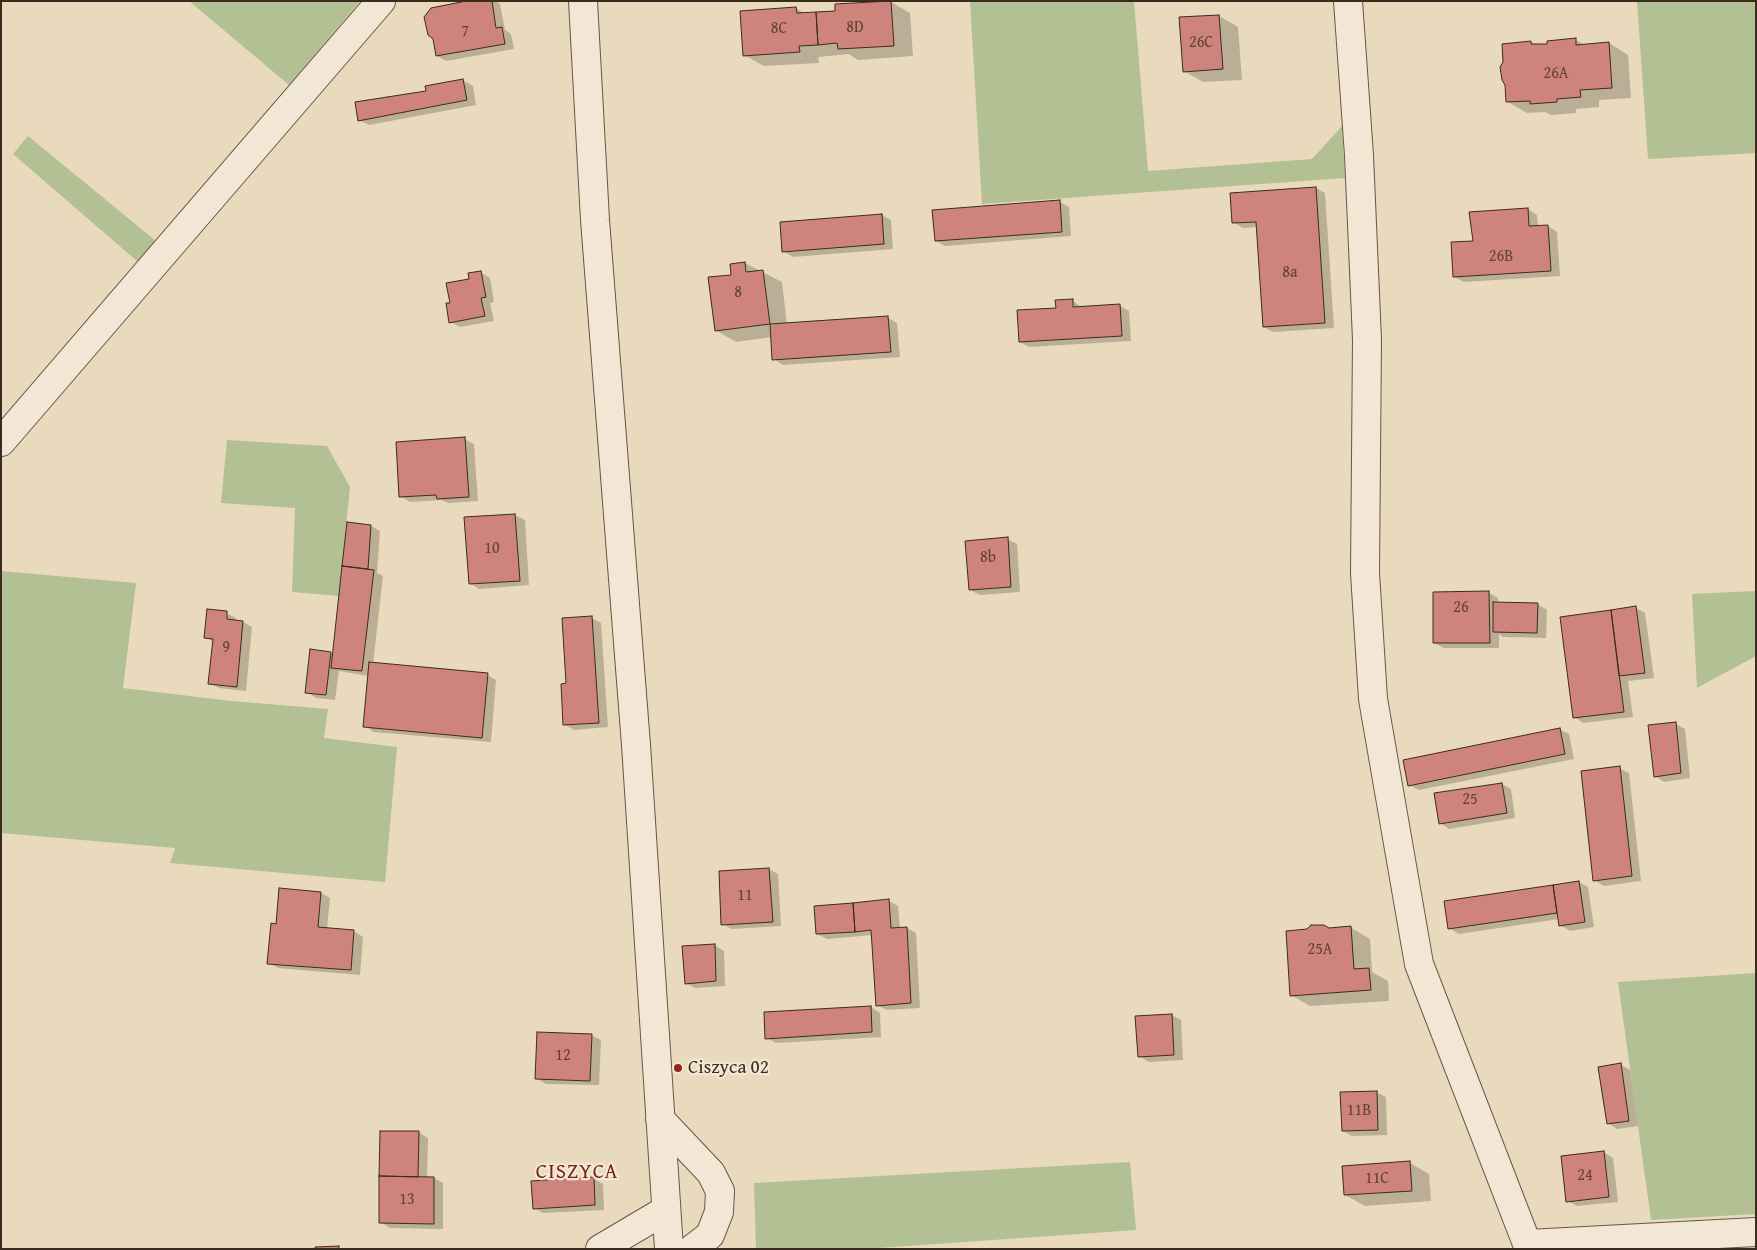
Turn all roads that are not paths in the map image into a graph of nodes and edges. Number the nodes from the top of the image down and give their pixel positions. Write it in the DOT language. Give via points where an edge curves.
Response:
graph roads {
  1 [pos="381,1"];
  2 [pos="583,1"];
  3 [pos="1348,1"];
  4 [pos="1,442"];
  5 [pos="660,1119"];
  6 [pos="666,1210"];
  7 [pos="1756,1232"];
  8 [pos="1529,1246"];
  9 [pos="600,1249"];
  10 [pos="668,1249"];
  11 [pos="692,1249"];
  1 -- 4 [label="street"];
  2 -- 5 [label="street" via="595,220 636,745"];
  3 -- 8 [label="street" via="1367,340 1365,573 1373,698 1419,964"];
  5 -- 6 [label="street"];
  5 -- 11 [label="street" via="711,1173 720,1191 719,1212 710,1235"];
  6 -- 9 [label="street"];
  6 -- 10 [label="street"];
  7 -- 8 [label="street"];
}
